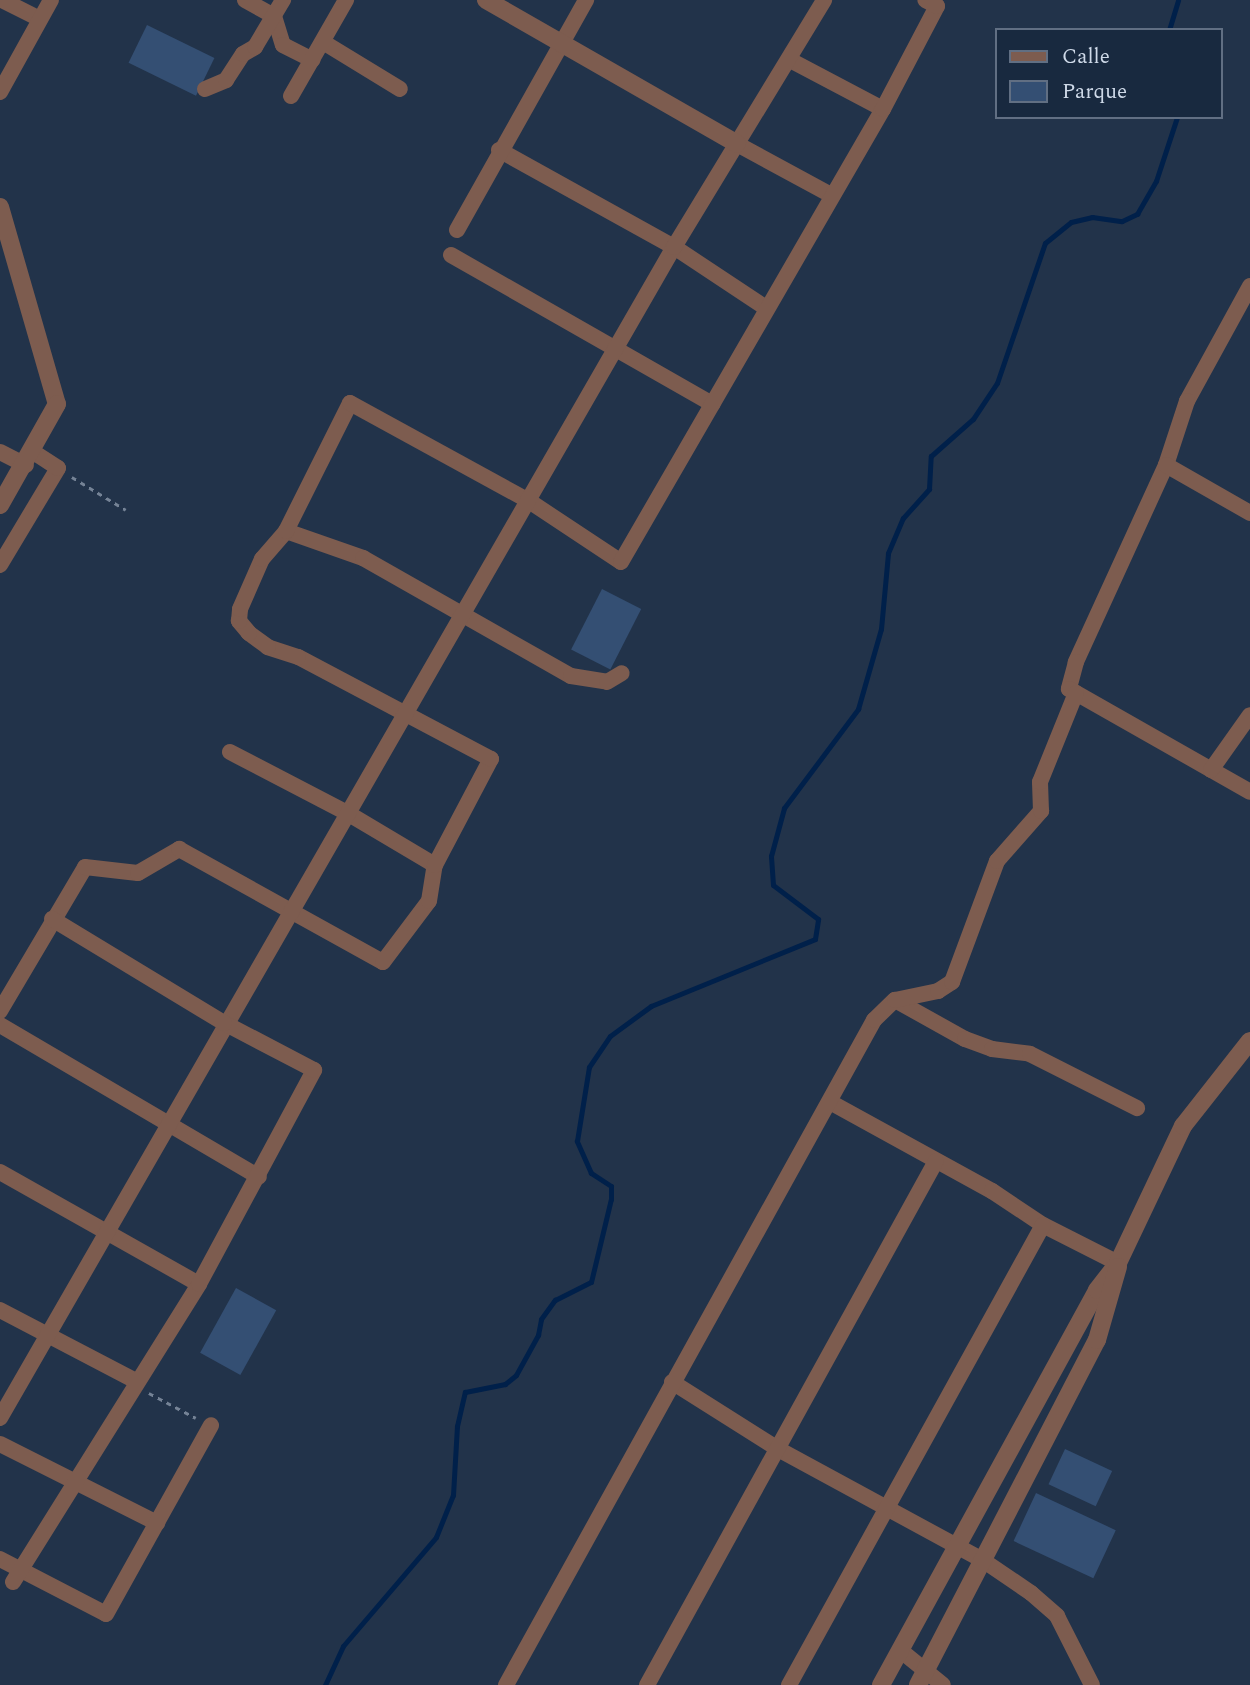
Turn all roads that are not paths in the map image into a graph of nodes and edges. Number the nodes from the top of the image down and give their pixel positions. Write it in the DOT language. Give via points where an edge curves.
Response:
graph roads {
  1 [pos="2,0"];
  2 [pos="51,0"];
  3 [pos="245,0"];
  4 [pos="283,0"];
  5 [pos="346,0"];
  6 [pos="486,0"];
  7 [pos="586,0"];
  8 [pos="824,0"];
  9 [pos="925,0"];
  10 [pos="274,16"];
  11 [pos="40,19"];
  12 [pos="323,42"];
  13 [pos="562,44"];
  14 [pos="312,60"];
  15 [pos="790,60"];
  16 [pos="205,89"];
  17 [pos="400,89"];
  18 [pos="0,92"];
  19 [pos="291,96"];
  20 [pos="883,109"];
  21 [pos="737,144"];
  22 [pos="499,150"];
  23 [pos="831,195"];
  24 [pos="0,206"];
  25 [pos="457,230"];
  26 [pos="5,241"];
  27 [pos="674,247"];
  28 [pos="451,255"];
  29 [pos="1250,286"];
  30 [pos="766,307"];
  31 [pos="617,349"];
  32 [pos="712,404"];
  33 [pos="0,452"];
  34 [pos="29,459"];
  35 [pos="1166,465"];
  36 [pos="529,501"];
  37 [pos="0,505"];
  38 [pos="1250,513"];
  39 [pos="286,531"];
  40 [pos="0,565"];
  41 [pos="464,614"];
  42 [pos="622,673"];
  43 [pos="1076,693"];
  44 [pos="407,715"];
  45 [pos="1250,715"];
  46 [pos="230,752"];
  47 [pos="1211,770"];
  48 [pos="1250,792"];
  49 [pos="349,814"];
  50 [pos="435,865"];
  51 [pos="292,913"];
  52 [pos="52,919"];
  53 [pos="895,1000"];
  54 [pos="0,1011"];
  55 [pos="224,1023"];
  56 [pos="0,1026"];
  57 [pos="1250,1041"];
  58 [pos="830,1102"];
  59 [pos="1138,1108"];
  60 [pos="166,1125"];
  61 [pos="936,1161"];
  62 [pos="0,1172"];
  63 [pos="259,1177"];
  64 [pos="1043,1225"];
  65 [pos="107,1232"];
  66 [pos="1118,1263"];
  67 [pos="199,1284"];
  68 [pos="0,1310"];
  69 [pos="47,1335"];
  70 [pos="136,1381"];
  71 [pos="672,1382"];
  72 [pos="0,1418"];
  73 [pos="212,1425"];
  74 [pos="0,1444"];
  75 [pos="778,1448"];
  76 [pos="79,1481"];
  77 [pos="887,1506"];
  78 [pos="157,1523"];
  79 [pos="957,1545"];
  80 [pos="0,1559"];
  81 [pos="984,1561"];
  82 [pos="18,1576"];
  83 [pos="900,1650"];
  84 [pos="928,1669"];
  85 [pos="506,1685"];
  86 [pos="647,1685"];
  87 [pos="789,1685"];
  88 [pos="881,1685"];
  89 [pos="918,1685"];
  90 [pos="943,1685"];
  91 [pos="1091,1685"];
  1 -- 11 [label="street"];
  2 -- 11 [label="street"];
  3 -- 10 [label="street"];
  4 -- 10 [label="street"];
  5 -- 12 [label="street"];
  6 -- 13 [label="street"];
  7 -- 13 [label="street"];
  8 -- 15 [label="street"];
  9 -- 20 [label="street" via="937,6"];
  10 -- 14 [label="street" via="283,45"];
  10 -- 16 [label="street" via="226,80"];
  11 -- 18 [label="street"];
  12 -- 14 [label="street"];
  12 -- 17 [label="street"];
  13 -- 21 [label="street"];
  13 -- 22 [label="street"];
  14 -- 19 [label="street"];
  15 -- 20 [label="street"];
  15 -- 21 [label="street"];
  20 -- 23 [label="street"];
  21 -- 23 [label="street"];
  21 -- 27 [label="street"];
  22 -- 25 [label="street"];
  22 -- 27 [label="street"];
  23 -- 30 [label="street"];
  24 -- 26 [label="street"];
  26 -- 34 [label="street" via="56,390 53,417"];
  27 -- 30 [label="street"];
  27 -- 31 [label="street"];
  28 -- 31 [label="street"];
  29 -- 35 [label="street" via="1187,401"];
  30 -- 32 [label="street"];
  31 -- 32 [label="street"];
  31 -- 36 [label="street"];
  32 -- 36 [label="street" via="621,562"];
  33 -- 34 [label="street"];
  34 -- 37 [label="street"];
  34 -- 40 [label="street" via="58,468"];
  35 -- 38 [label="street"];
  35 -- 43 [label="street" via="1076,662 1069,689"];
  36 -- 39 [label="street" via="350,404"];
  36 -- 41 [label="street"];
  39 -- 41 [label="street" via="363,558"];
  39 -- 44 [label="street" via="262,559 239,621 268,648 298,657"];
  41 -- 42 [label="street" via="571,676 607,682"];
  41 -- 44 [label="street"];
  43 -- 47 [label="street"];
  43 -- 53 [label="street" via="1040,782 1041,811 997,861 952,982 938,991"];
  44 -- 49 [label="street"];
  44 -- 50 [label="street" via="491,759"];
  45 -- 47 [label="street"];
  46 -- 49 [label="street"];
  47 -- 48 [label="street"];
  49 -- 50 [label="street"];
  49 -- 51 [label="street"];
  50 -- 51 [label="street" via="429,901 383,962"];
  51 -- 52 [label="street" via="179,849 138,873 85,867"];
  51 -- 55 [label="street"];
  52 -- 54 [label="street"];
  52 -- 55 [label="street"];
  53 -- 58 [label="street" via="874,1020"];
  53 -- 59 [label="street" via="965,1040 1030,1054"];
  55 -- 60 [label="street"];
  55 -- 63 [label="street" via="314,1070"];
  56 -- 60 [label="street"];
  57 -- 66 [label="street" via="1183,1126"];
  58 -- 61 [label="street"];
  58 -- 71 [label="street"];
  60 -- 63 [label="street"];
  60 -- 65 [label="street"];
  61 -- 64 [label="street"];
  61 -- 75 [label="street"];
  62 -- 65 [label="street"];
  63 -- 67 [label="street"];
  64 -- 66 [label="street"];
  64 -- 77 [label="street"];
  65 -- 67 [label="street"];
  65 -- 69 [label="street"];
  66 -- 79 [label="street" via="1097,1290"];
  66 -- 81 [label="street" via="1108,1314 1097,1340"];
  67 -- 70 [label="street"];
  68 -- 69 [label="street"];
  69 -- 70 [label="street"];
  69 -- 72 [label="street"];
  70 -- 76 [label="street"];
  71 -- 75 [label="street"];
  71 -- 85 [label="street"];
  73 -- 78 [label="street"];
  74 -- 76 [label="street"];
  75 -- 77 [label="street"];
  75 -- 86 [label="street"];
  76 -- 78 [label="street"];
  76 -- 82 [label="street"];
  77 -- 79 [label="street"];
  77 -- 87 [label="street"];
  78 -- 82 [label="street" via="106,1614"];
  79 -- 81 [label="street"];
  79 -- 83 [label="street"];
  80 -- 82 [label="street"];
  81 -- 84 [label="street"];
  81 -- 91 [label="street" via="1057,1616"];
  83 -- 84 [label="street"];
  83 -- 88 [label="street"];
  84 -- 89 [label="street"];
  84 -- 90 [label="street"];
}
